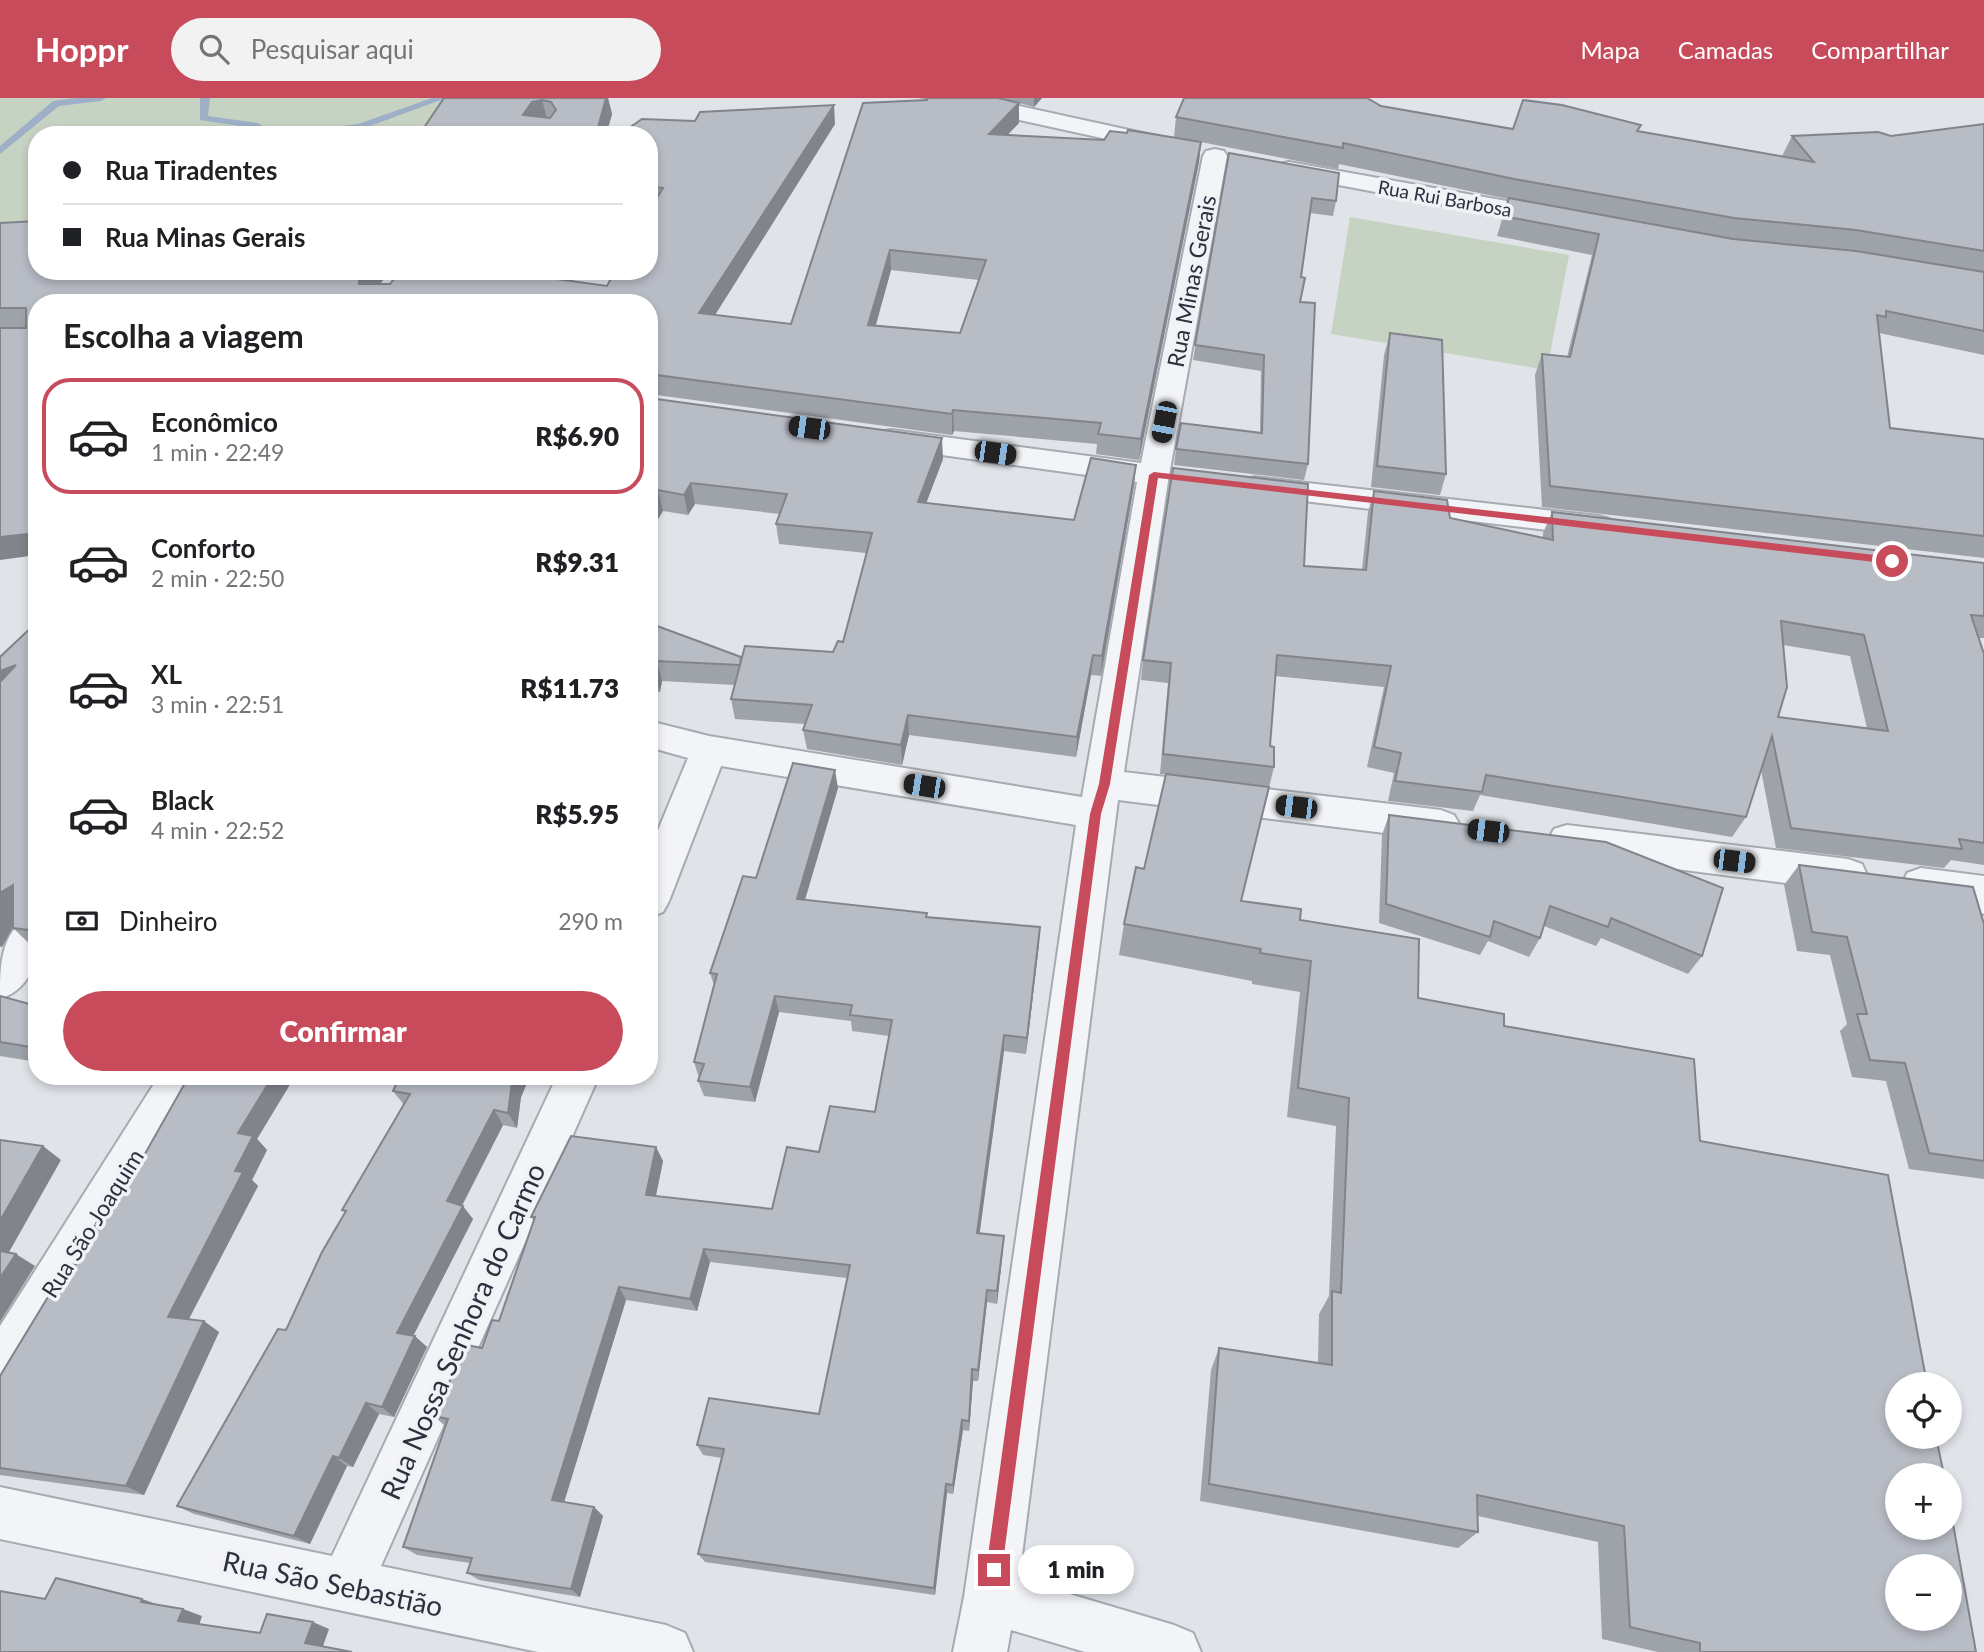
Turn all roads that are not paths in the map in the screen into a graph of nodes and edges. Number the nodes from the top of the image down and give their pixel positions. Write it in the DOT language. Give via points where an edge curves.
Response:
graph roads {
  1 [pos="951,98"];
  2 [pos="1270,166"];
  3 [pos="1587,224"];
  4 [pos="867,436"];
  5 [pos="1168,477"];
  6 [pos="1222,483"];
  7 [pos="1633,530"];
  8 [pos="658,736"];
  9 [pos="709,750"];
  10 [pos="1100,799"];
  11 [pos="1474,829"];
  12 [pos="1529,836"];
  13 [pos="658,878"];
  14 [pos="1982,895"];
  15 [pos="28,942"];
  16 [pos="0,982"];
  17 [pos="177,1085"];
  18 [pos="574,1085"];
  19 [pos="0,1370"];
  20 [pos="0,1513"];
  21 [pos="346,1586"];
  22 [pos="990,1597"];
  23 [pos="666,1652"];
  24 [pos="981,1652"];
  25 [pos="1174,1652"];
  1 -- 5 [label="street, Rua Minas Gerais" via="1206,154"];
  2 -- 3 [label="street, Rua Rui Barbosa"];
  4 -- 5 [label="street"];
  5 -- 10 [label="street, Rua Minas Gerais"];
  6 -- 7 [label="street"];
  8 -- 9 [label="street"];
  9 -- 10 [label="street"];
  9 -- 13 [label="street"];
  10 -- 11 [label="street"];
  10 -- 22 [label="street, Rua Minas Gerais"];
  12 -- 14 [label="street"];
  15 -- 16 [label="street"];
  17 -- 19 [label="street, Rua São Joaquim"];
  18 -- 21 [label="street, Rua Nossa Senhora do Carmo"];
  20 -- 21 [label="street, Rua São Sebastião"];
  21 -- 23 [label="street, Rua São Sebastião"];
  22 -- 24 [label="street, Rua Minas Gerais"];
  22 -- 25 [label="street"];
}
